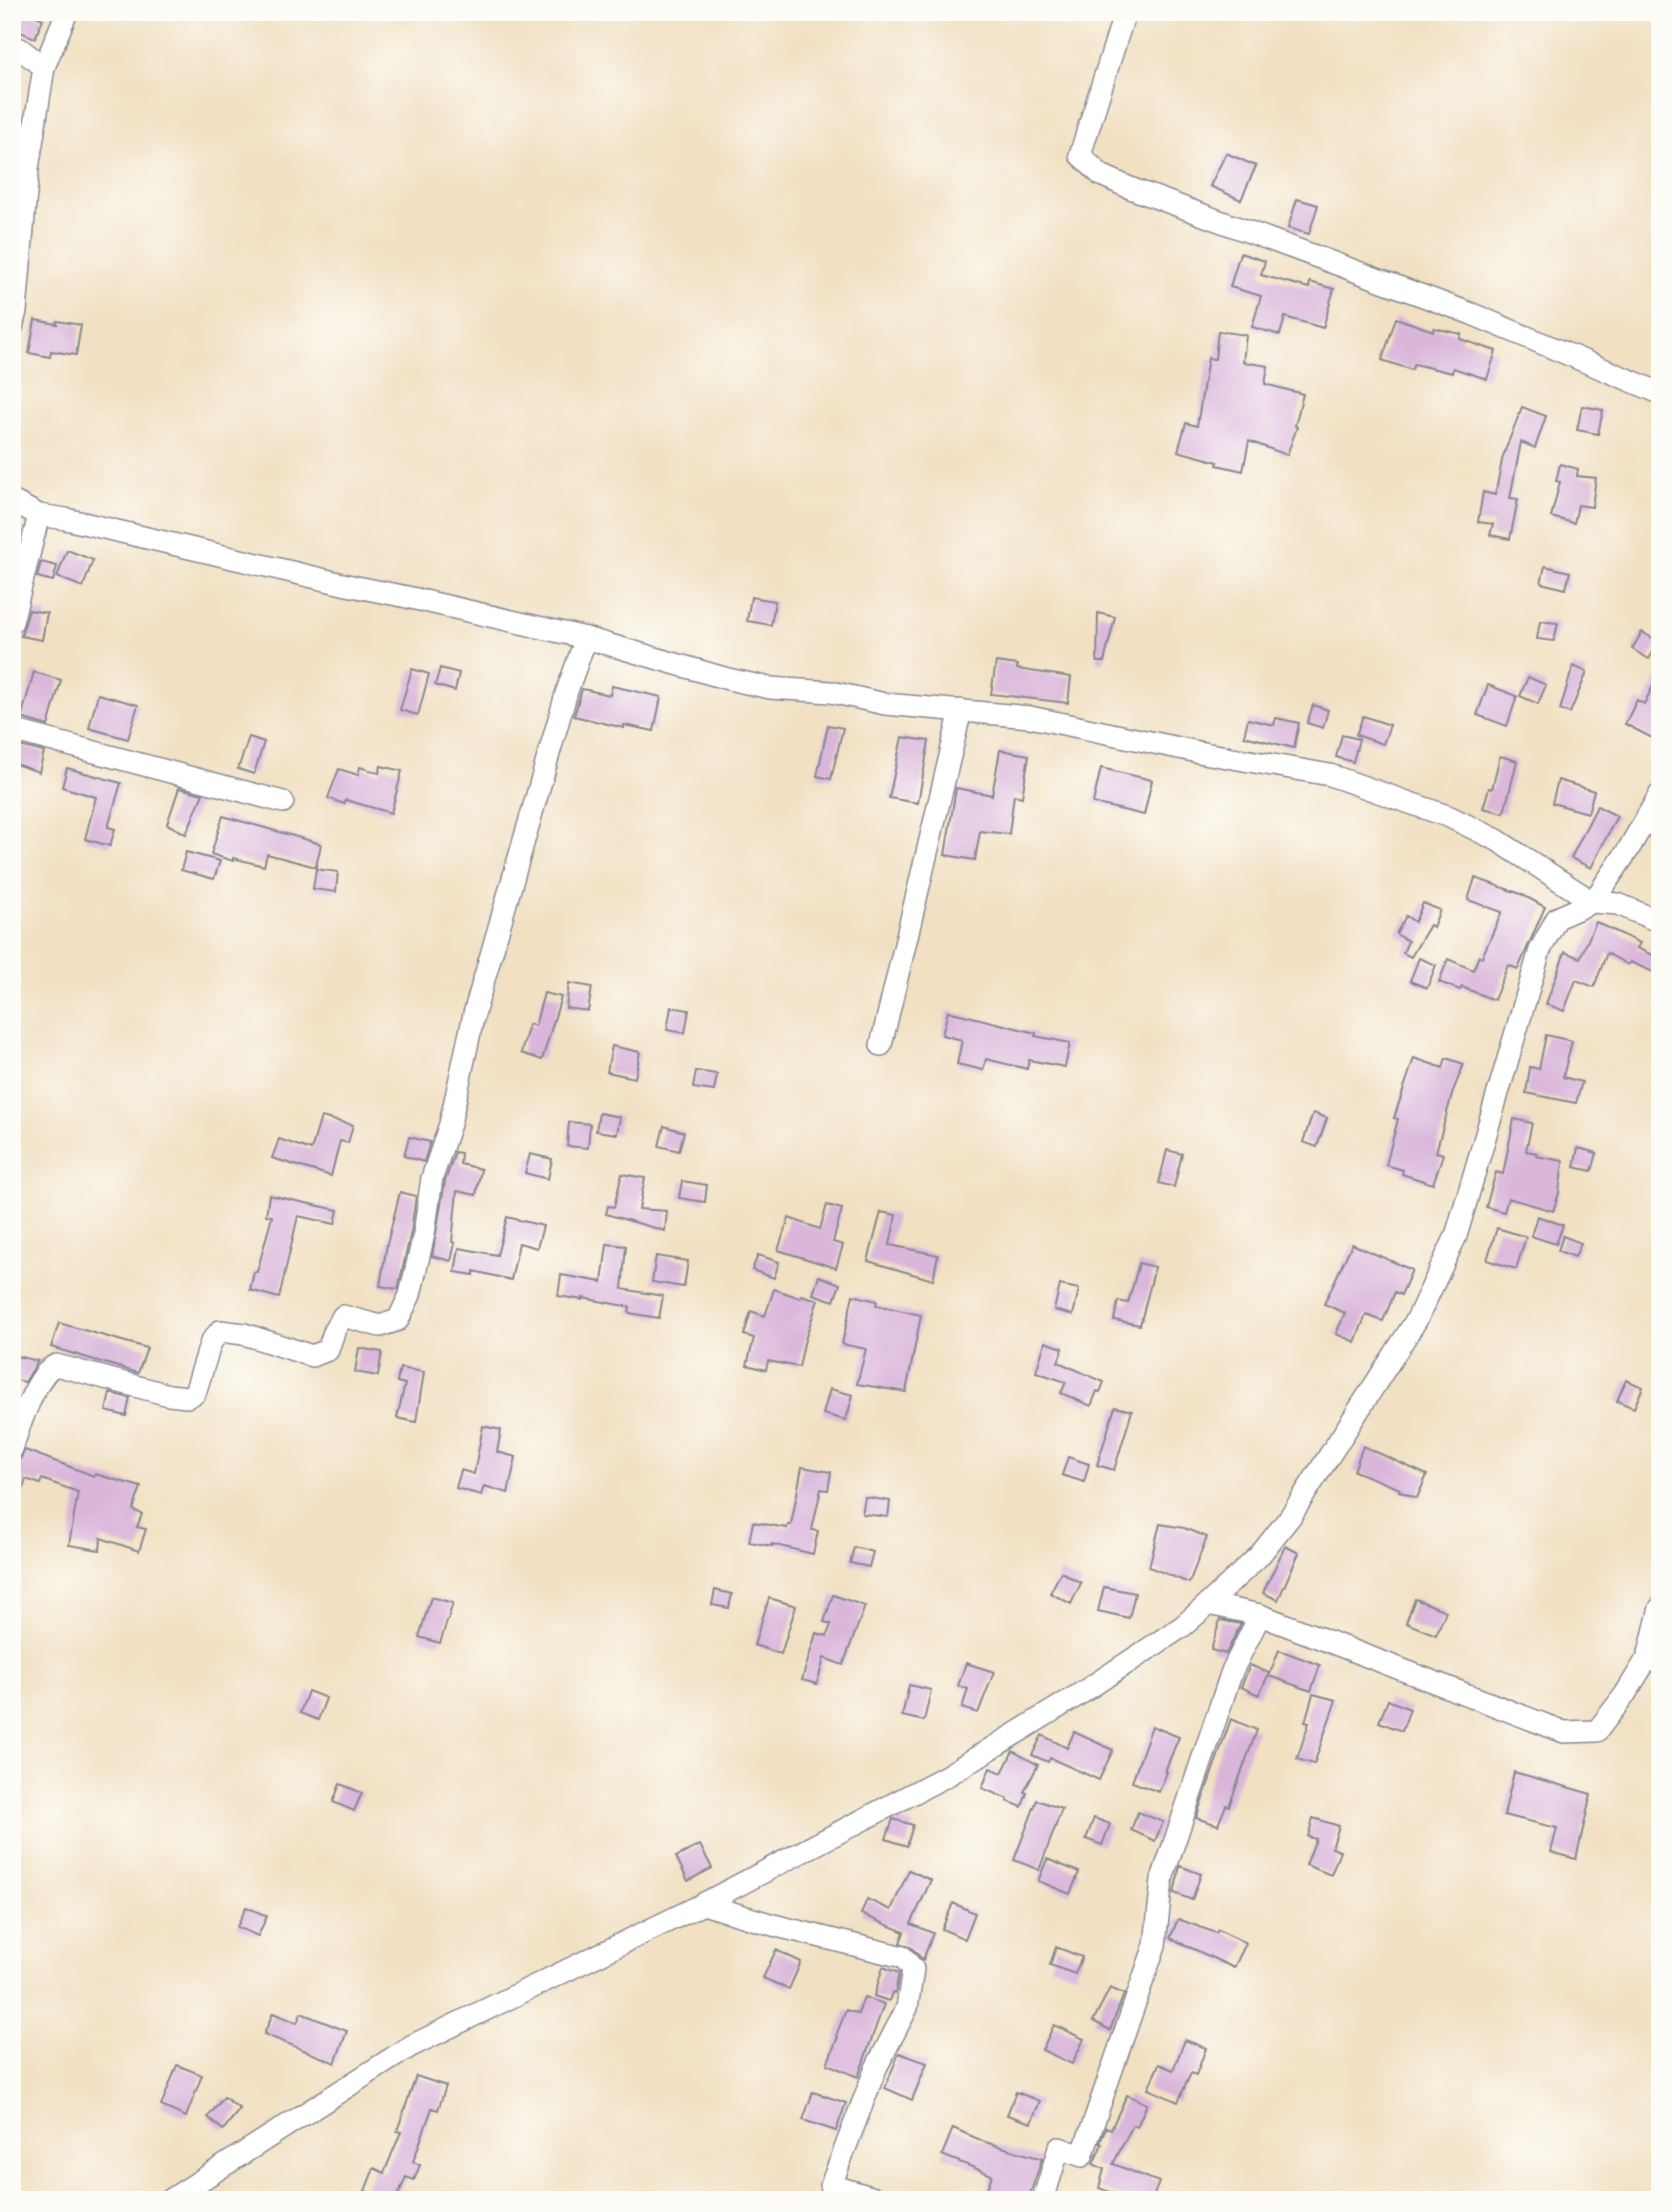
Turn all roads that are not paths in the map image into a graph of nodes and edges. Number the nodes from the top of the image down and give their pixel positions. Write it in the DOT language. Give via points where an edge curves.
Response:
graph roads {
  1 [pos="67,12"];
  2 [pos="1125,12"];
  3 [pos="12,47"];
  4 [pos="44,67"];
  5 [pos="15,285"];
  6 [pos="12,327"];
  7 [pos="1660,393"];
  8 [pos="12,501"];
  9 [pos="39,515"];
  10 [pos="12,622"];
  11 [pos="586,638"];
  12 [pos="961,710"];
  13 [pos="12,730"];
  14 [pos="1660,794"];
  15 [pos="283,802"];
  16 [pos="1592,902"];
  17 [pos="1660,922"];
  18 [pos="881,1045"];
  19 [pos="12,1449"];
  20 [pos="1208,1604"];
  21 [pos="1660,1608"];
  22 [pos="1259,1615"];
  23 [pos="1654,1660"];
  24 [pos="703,1904"];
  25 [pos="170,2200"];
  26 [pos="881,2200"];
  27 [pos="1043,2200"];
  1 -- 4 [label="street"];
  2 -- 7 [label="street" via="1080,155 1101,175 1472,314"];
  3 -- 4 [label="street"];
  4 -- 5 [label="street"];
  5 -- 6 [label="street"];
  8 -- 9 [label="street"];
  9 -- 10 [label="street"];
  9 -- 11 [label="street"];
  11 -- 12 [label="street" via="770,688"];
  11 -- 19 [label="street" via="474,1014 450,1124 432,1178 410,1296 398,1320 380,1326 343,1316 328,1350 312,1356 220,1331 211,1342 195,1393 187,1397 56,1365 48,1368 40,1381"];
  12 -- 16 [label="street" via="1030,717 1330,775 1450,817 1497,840"];
  12 -- 18 [label="street"];
  13 -- 15 [label="street"];
  14 -- 16 [label="street"];
  16 -- 17 [label="street" via="1618,904"];
  16 -- 20 [label="street" via="1557,918 1540,950 1455,1236 1417,1319 1290,1517 1259,1556"];
  20 -- 22 [label="street"];
  20 -- 24 [label="street" via="1161,1641 948,1775"];
  21 -- 23 [label="street"];
  22 -- 23 [label="street" via="1564,1732 1597,1731"];
  22 -- 27 [label="street" via="1232,1671 1162,1879 1155,1945 1097,2117 1082,2156 1059,2148"];
  24 -- 25 [label="street" via="411,2046"];
  24 -- 26 [label="street" via="903,1957 913,1969 907,2008 876,2068 831,2185"];
}
